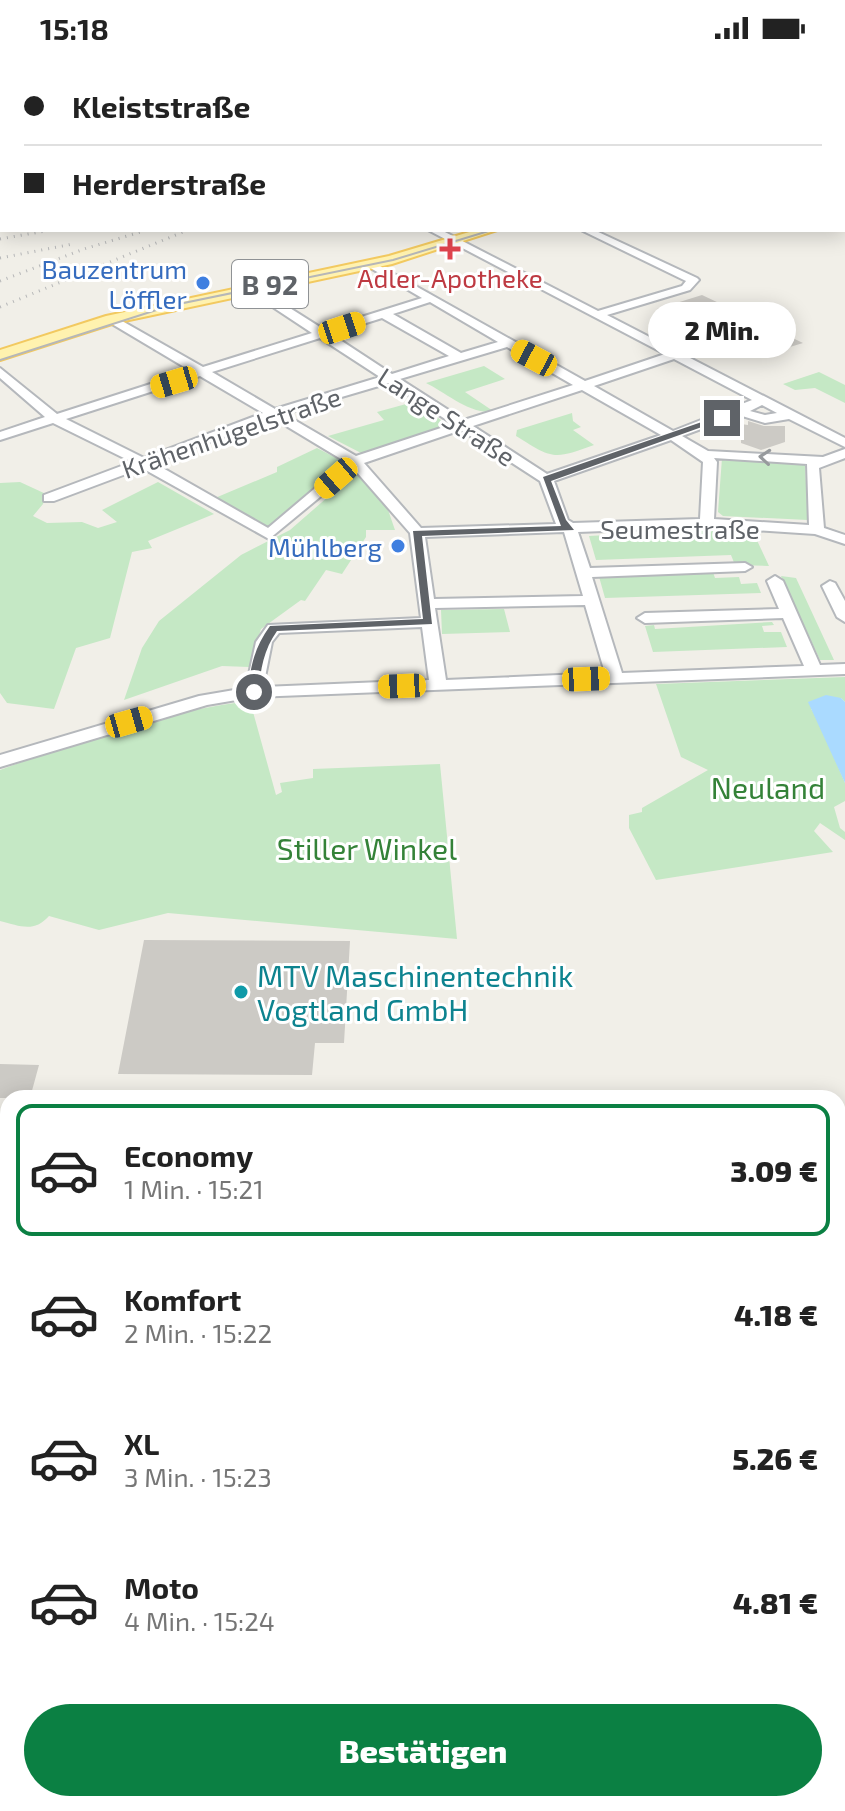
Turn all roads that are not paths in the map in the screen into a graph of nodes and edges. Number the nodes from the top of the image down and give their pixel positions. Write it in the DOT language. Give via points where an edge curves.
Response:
graph roads {
  1 [pos="437,232"];
  2 [pos="484,232"];
  3 [pos="590,232"];
  4 [pos="455,241"];
  5 [pos="371,264"];
  6 [pos="251,288"];
  7 [pos="429,299"];
  8 [pos="384,314"];
  9 [pos="596,315"];
  10 [pos="115,321"];
  11 [pos="321,335"];
  12 [pos="506,343"];
  13 [pos="0,355"];
  14 [pos="675,355"];
  15 [pos="459,357"];
  16 [pos="0,364"];
  17 [pos="0,372"];
  18 [pos="204,372"];
  19 [pos="388,378"];
  20 [pos="586,386"];
  21 [pos="763,400"];
  22 [pos="737,411"];
  23 [pos="275,413"];
  24 [pos="790,415"];
  25 [pos="55,419"];
  26 [pos="463,426"];
  27 [pos="673,435"];
  28 [pos="0,436"];
  29 [pos="845,443"];
  30 [pos="845,453"];
  31 [pos="706,455"];
  32 [pos="355,461"];
  33 [pos="824,461"];
  34 [pos="142,462"];
  35 [pos="546,479"];
  36 [pos="49,498"];
  37 [pos="707,523"];
  38 [pos="570,528"];
  39 [pos="817,530"];
  40 [pos="417,533"];
  41 [pos="845,540"];
  42 [pos="745,567"];
  43 [pos="582,573"];
  44 [pos="775,581"];
  45 [pos="830,586"];
  46 [pos="589,600"];
  47 [pos="425,604"];
  48 [pos="789,613"];
  49 [pos="845,617"];
  50 [pos="645,618"];
  51 [pos="428,622"];
  52 [pos="845,669"];
  53 [pos="814,671"];
  54 [pos="615,678"];
  55 [pos="438,685"];
  56 [pos="254,692"];
  57 [pos="0,761"];
  1 -- 4 [label="street"];
  2 -- 4 [label="main road, B 92"];
  3 -- 9 [label="street" via="693,280 686,288"];
  4 -- 5 [label="main road, B 92"];
  4 -- 9 [label="street"];
  5 -- 6 [label="main road, B 92"];
  5 -- 7 [label="street"];
  6 -- 10 [label="main road, B 92"];
  6 -- 11 [label="street, Lange Straße"];
  7 -- 8 [label="street"];
  7 -- 12 [label="street"];
  8 -- 11 [label="street"];
  8 -- 15 [label="street"];
  9 -- 14 [label="street"];
  10 -- 13 [label="main road, B 92"];
  10 -- 16 [label="main road, B 92"];
  10 -- 18 [label="street"];
  11 -- 18 [label="street"];
  11 -- 19 [label="street, Lange Straße"];
  12 -- 15 [label="street, Krähenhügelstraße"];
  12 -- 20 [label="street"];
  14 -- 20 [label="street"];
  14 -- 21 [label="street"];
  15 -- 19 [label="street, Krähenhügelstraße"];
  17 -- 25 [label="street"];
  18 -- 23 [label="street"];
  18 -- 25 [label="street"];
  19 -- 23 [label="street, Krähenhügelstraße"];
  19 -- 26 [label="street, Lange Straße"];
  20 -- 26 [label="street"];
  20 -- 27 [label="street"];
  21 -- 22 [label="street"];
  21 -- 24 [label="street"];
  22 -- 24 [label="street" via="765,419"];
  22 -- 27 [label="street"];
  23 -- 32 [label="street"];
  23 -- 34 [label="street, Krähenhügelstraße"];
  24 -- 29 [label="street"];
  25 -- 28 [label="street"];
  25 -- 34 [label="street"];
  26 -- 32 [label="street"];
  26 -- 35 [label="street, Lange Straße"];
  27 -- 31 [label="street"];
  27 -- 35 [label="street"];
  30 -- 33 [label="street"];
  33 -- 31 [label="street, one-way"];
  31 -- 37 [label="street"];
  32 -- 34 [label="street" via="269,535"];
  32 -- 40 [label="street"];
  33 -- 39 [label="street" via="812,466"];
  34 -- 36 [label="street, Krähenhügelstraße"];
  35 -- 38 [label="street, Lange Straße" via="562,522"];
  37 -- 38 [label="street, Seumestraße"];
  37 -- 39 [label="street, Seumestraße"];
  38 -- 40 [label="street, Seumestraße"];
  38 -- 43 [label="street, Lange Straße"];
  39 -- 41 [label="street, Seumestraße"];
  40 -- 47 [label="street"];
  42 -- 43 [label="street"];
  43 -- 46 [label="street, Lange Straße"];
  44 -- 48 [label="street"];
  45 -- 49 [label="street"];
  46 -- 47 [label="street"];
  46 -- 54 [label="street, Lange Straße"];
  47 -- 51 [label="street"];
  48 -- 50 [label="street"];
  48 -- 53 [label="street"];
  51 -- 55 [label="street"];
  51 -- 56 [label="street" via="282,627 267,634"];
  52 -- 53 [label="street"];
  53 -- 54 [label="street"];
  54 -- 55 [label="street"];
  55 -- 56 [label="street"];
  56 -- 57 [label="street" via="205,700"];
}
